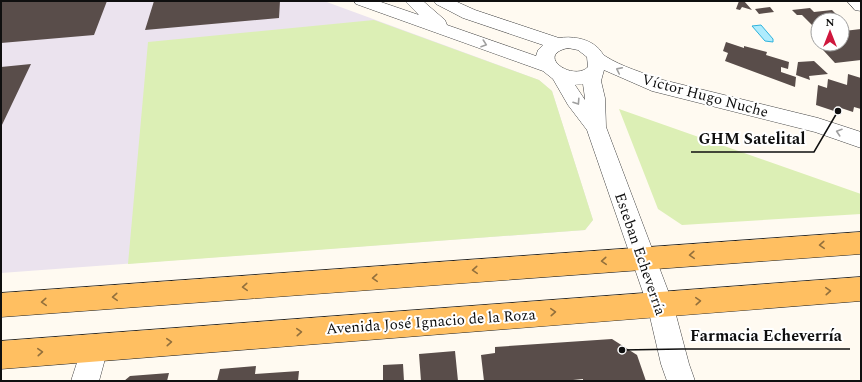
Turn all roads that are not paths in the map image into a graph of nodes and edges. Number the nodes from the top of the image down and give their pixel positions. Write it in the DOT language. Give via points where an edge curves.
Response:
graph roads {
  1 [pos="362,1"];
  2 [pos="380,1"];
  3 [pos="442,1"];
  4 [pos="855,1"];
  5 [pos="418,6"];
  6 [pos="861,6"];
  7 [pos="469,14"];
  8 [pos="447,31"];
  9 [pos="558,44"];
  10 [pos="595,66"];
  11 [pos="554,70"];
  12 [pos="596,127"];
  13 [pos="861,140"];
  14 [pos="861,243"];
  15 [pos="643,258"];
  16 [pos="861,289"];
  17 [pos="660,304"];
  18 [pos="1,305"];
  19 [pos="95,348"];
  20 [pos="1,355"];
  21 [pos="85,381"];
  22 [pos="681,381"];
  1 -- 8 [label="street"];
  2 -- 5 [label="street" via="401,8"];
  3 -- 7 [label="street"];
  4 -- 6 [label="street"];
  5 -- 7 [label="street"];
  5 -- 8 [label="street"];
  7 -- 9 [label="street"];
  8 -- 11 [label="street, one-way"];
  9 -- 10 [label="street" via="568,42 587,48 594,53"];
  9 -- 11 [label="street" via="546,51 544,57"];
  10 -- 11 [label="street" via="588,76 579,78"];
  10 -- 12 [label="street, Esteban Echeverría" via="592,81"];
  13 -- 10 [label="street, Víctor Hugo Nuche, one-way" via="818,125 659,86"];
  11 -- 12 [label="street, Esteban Echeverría, one-way"];
  12 -- 15 [label="street, Esteban Echeverría"];
  14 -- 15 [label="main road, one-way"];
  15 -- 17 [label="street, Esteban Echeverría"];
  15 -- 18 [label="main road, one-way"];
  17 -- 16 [label="main road, Avenida José Ignacio de la Roza, one-way"];
  19 -- 17 [label="main road, Avenida José Ignacio de la Roza, one-way"];
  17 -- 22 [label="street, Esteban Echeverría"];
  20 -- 19 [label="main road, Avenida José Ignacio de la Roza, one-way"];
  19 -- 21 [label="street"];
}
